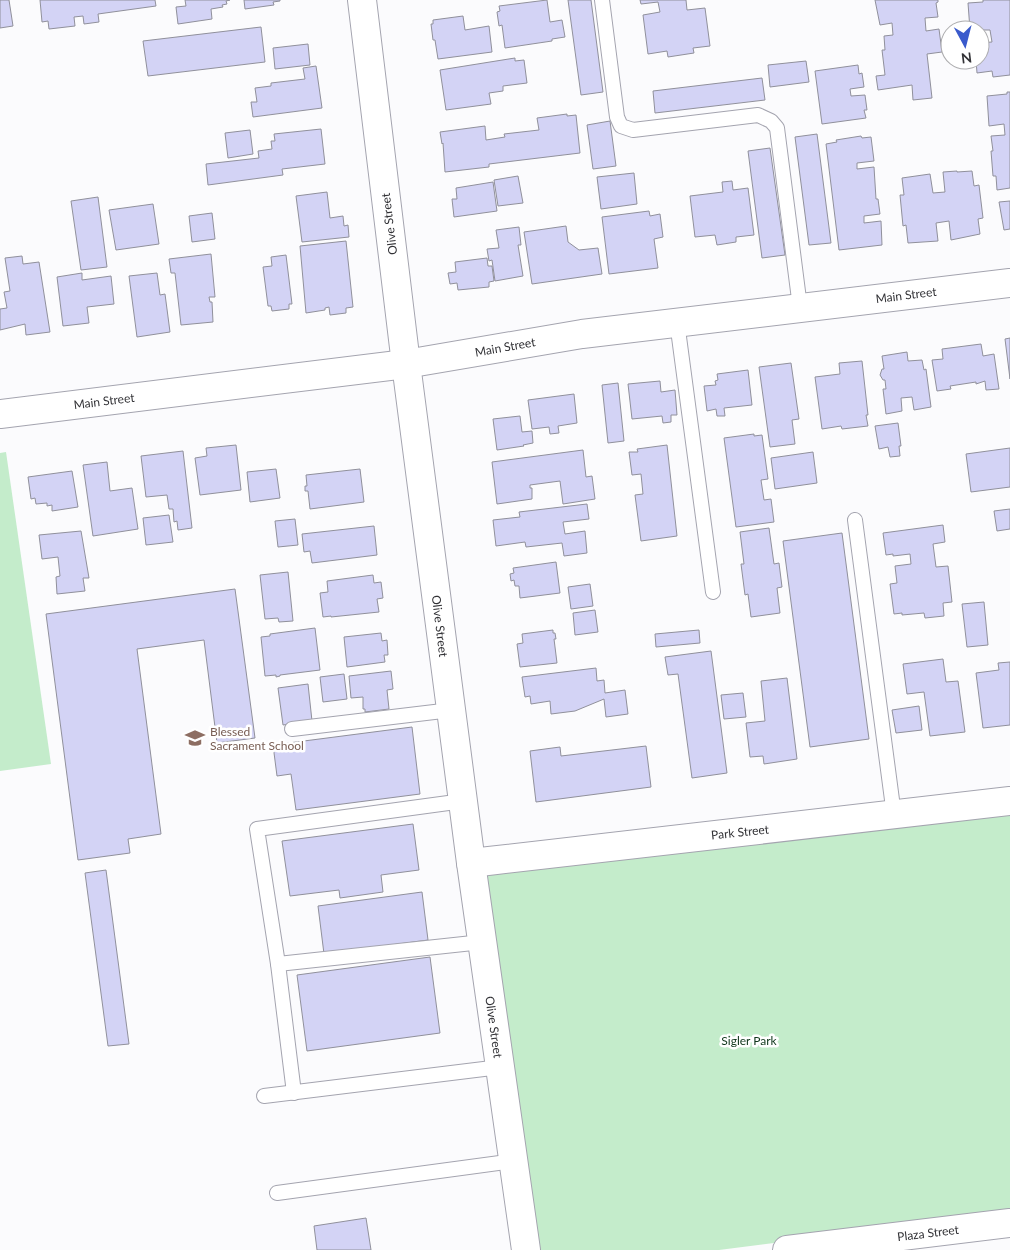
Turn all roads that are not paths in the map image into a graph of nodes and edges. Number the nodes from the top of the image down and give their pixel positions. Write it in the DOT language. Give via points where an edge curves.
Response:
graph roads {
  1 [pos="362,0"];
  2 [pos="602,0"];
  3 [pos="1010,283"];
  4 [pos="800,307"];
  5 [pos="677,322"];
  6 [pos="406,364"];
  7 [pos="0,414"];
  8 [pos="855,520"];
  9 [pos="713,592"];
  10 [pos="451,710"];
  11 [pos="292,730"];
  12 [pos="463,801"];
  13 [pos="1010,801"];
  14 [pos="894,815"];
  15 [pos="471,863"];
  16 [pos="482,942"];
  17 [pos="278,964"];
  18 [pos="500,1067"];
  19 [pos="294,1093"];
  20 [pos="264,1096"];
  21 [pos="514,1161"];
  22 [pos="277,1193"];
  23 [pos="1010,1223"];
  24 [pos="526,1250"];
  25 [pos="787,1250"];
  1 -- 6 [label="street, Olive Street"];
  2 -- 4 [label="lane" via="617,117 622,126 633,130 758,115 777,128"];
  3 -- 4 [label="street, Main Street"];
  4 -- 5 [label="street, Main Street"];
  5 -- 6 [label="street, Main Street" via="582,334"];
  5 -- 9 [label="lane"];
  6 -- 7 [label="street, Main Street"];
  6 -- 10 [label="street, Olive Street"];
  8 -- 14 [label="lane"];
  10 -- 11 [label="lane"];
  10 -- 12 [label="street, Olive Street"];
  12 -- 15 [label="street, Olive Street"];
  12 -- 17 [label="lane" via="257,829"];
  13 -- 14 [label="street, Park Street"];
  14 -- 15 [label="street, Park Street"];
  15 -- 16 [label="street, Olive Street"];
  16 -- 17 [label="lane"];
  16 -- 18 [label="street, Olive Street"];
  17 -- 19 [label="lane"];
  18 -- 19 [label="lane"];
  18 -- 21 [label="street, Olive Street"];
  19 -- 20 [label="lane"];
  21 -- 22 [label="lane"];
  21 -- 24 [label="street, Olive Street"];
  23 -- 25 [label="street, Plaza Street"];
}
